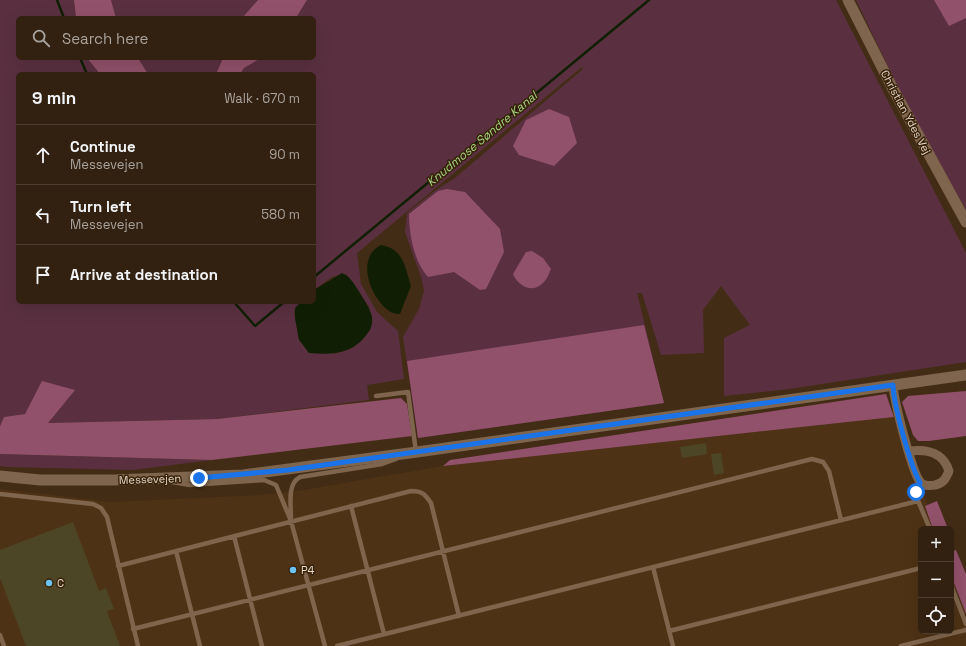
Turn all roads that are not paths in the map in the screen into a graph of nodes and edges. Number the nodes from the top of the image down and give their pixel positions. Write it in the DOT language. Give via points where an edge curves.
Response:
graph roads {
  1 [pos="848,0"];
  2 [pos="966,222"];
  3 [pos="966,375"];
  4 [pos="893,385"];
  5 [pos="376,396"];
  6 [pos="909,451"];
  7 [pos="417,452"];
  8 [pos="0,476"];
  9 [pos="159,480"];
  10 [pos="920,483"];
  11 [pos="0,494"];
  12 [pos="918,501"];
  13 [pos="351,506"];
  14 [pos="841,520"];
  15 [pos="291,521"];
  16 [pos="929,526"];
  17 [pos="234,536"];
  18 [pos="176,551"];
  19 [pos="443,552"];
  20 [pos="118,566"];
  21 [pos="653,567"];
  22 [pos="918,569"];
  23 [pos="368,570"];
  24 [pos="310,585"];
  25 [pos="954,593"];
  26 [pos="250,600"];
  27 [pos="192,614"];
  28 [pos="459,616"];
  29 [pos="966,624"];
  30 [pos="133,629"];
  31 [pos="966,630"];
  32 [pos="669,631"];
  33 [pos="384,634"];
  34 [pos="0,637"];
  35 [pos="4,646"];
  36 [pos="138,646"];
  37 [pos="200,646"];
  38 [pos="262,646"];
  39 [pos="325,646"];
  40 [pos="338,646"];
  41 [pos="673,646"];
  42 [pos="901,646"];
  1 -- 2 [label="main road, Christian Ydes Vej"];
  3 -- 4 [label="main road, Messevejen"];
  4 -- 6 [label="street"];
  4 -- 7 [label="main road, Messevejen"];
  5 -- 7 [label="lane" via="408,392"];
  6 -- 10 [label="street"];
  6 -- 10 [label="street" via="924,450 946,461 949,471 946,480 936,485 926,486"];
  7 -- 9 [label="main road, Messevejen" via="243,475"];
  7 -- 15 [label="lane" via="382,464 295,479 291,486"];
  8 -- 9 [label="main road, Messevejen" via="40,480"];
  9 -- 15 [label="lane" via="190,485 264,480 272,482 278,488"];
  10 -- 12 [label="lane" via="916,492"];
  11 -- 20 [label="lane" via="98,505 106,517"];
  12 -- 14 [label="lane"];
  12 -- 16 [label="lane"];
  13 -- 15 [label="lane"];
  13 -- 19 [label="lane" via="411,491 423,493 431,503"];
  13 -- 23 [label="lane"];
  14 -- 19 [label="lane" via="829,471 823,462 812,459"];
  14 -- 21 [label="lane"];
  15 -- 17 [label="lane"];
  15 -- 24 [label="lane"];
  17 -- 18 [label="lane"];
  17 -- 26 [label="lane"];
  18 -- 20 [label="lane"];
  18 -- 27 [label="lane"];
  19 -- 23 [label="lane"];
  19 -- 28 [label="lane"];
  20 -- 30 [label="lane"];
  21 -- 28 [label="lane"];
  21 -- 32 [label="lane"];
  22 -- 32 [label="lane"];
  23 -- 24 [label="lane"];
  23 -- 33 [label="lane"];
  24 -- 26 [label="lane"];
  24 -- 39 [label="lane"];
  25 -- 29 [label="lane"];
  26 -- 27 [label="lane"];
  26 -- 38 [label="lane"];
  27 -- 30 [label="lane"];
  27 -- 37 [label="lane"];
  28 -- 33 [label="lane"];
  30 -- 36 [label="lane"];
  31 -- 42 [label="lane"];
  32 -- 41 [label="lane"];
  33 -- 40 [label="lane"];
  34 -- 35 [label="lane"];
}
